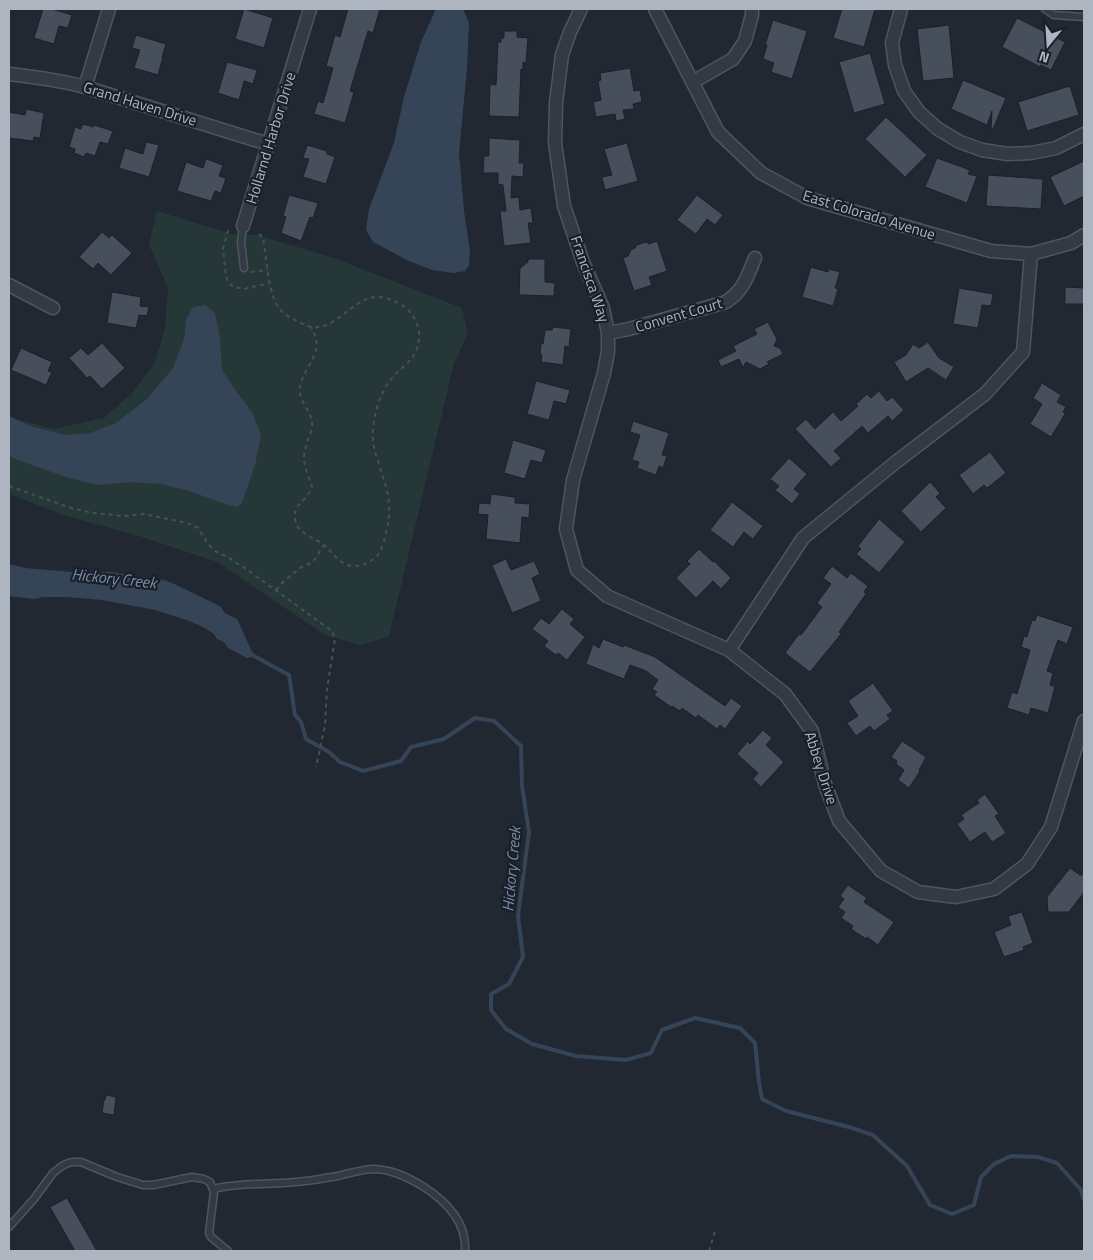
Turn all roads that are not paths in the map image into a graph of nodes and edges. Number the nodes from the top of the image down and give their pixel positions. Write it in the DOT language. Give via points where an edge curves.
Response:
graph roads {
  1 [pos="108,9"];
  2 [pos="310,9"];
  3 [pos="581,9"];
  4 [pos="654,9"];
  5 [pos="752,9"];
  6 [pos="901,9"];
  7 [pos="1045,9"];
  8 [pos="1084,17"];
  9 [pos="9,74"];
  10 [pos="693,82"];
  11 [pos="85,87"];
  12 [pos="1084,134"];
  13 [pos="270,143"];
  14 [pos="243,226"];
  15 [pos="1084,236"];
  16 [pos="1031,254"];
  17 [pos="755,258"];
  18 [pos="244,268"];
  19 [pos="9,285"];
  20 [pos="53,308"];
  21 [pos="608,333"];
  22 [pos="607,596"];
  23 [pos="729,650"];
  24 [pos="1084,721"];
  25 [pos="213,1189"];
  26 [pos="9,1227"];
  27 [pos="228,1251"];
  28 [pos="465,1251"];
  1 -- 11 [label="street"];
  2 -- 13 [label="street, Hollarnd Harbor Drive"];
  3 -- 21 [label="street, Francisca Way" via="562,56 555,143 564,206 602,308"];
  4 -- 10 [label="street, East Colorado Avenue"];
  5 -- 10 [label="street" via="745,41 733,59"];
  6 -- 12 [label="street" via="892,43 895,65 904,91 919,112 938,129 982,150 1008,154 1056,148"];
  7 -- 8 [label="lane" via="1054,15"];
  9 -- 11 [label="street, Grand Haven Drive"];
  10 -- 16 [label="street, East Colorado Avenue" via="718,132 761,173 807,198 991,251"];
  11 -- 13 [label="street, Grand Haven Drive"];
  13 -- 14 [label="street, Hollarnd Harbor Drive"];
  14 -- 18 [label="lane, Hollarnd Harbor Drive"];
  15 -- 16 [label="street, East Colorado Avenue"];
  16 -- 23 [label="street" via="1023,352 985,394 803,538"];
  17 -- 21 [label="street, Convent Court" via="746,282 726,302"];
  19 -- 20 [label="street"];
  21 -- 22 [label="street, Francisca Way" via="604,373 573,480 566,529 577,570"];
  22 -- 23 [label="street, Abbey Drive"];
  23 -- 24 [label="street, Abbey Drive" via="785,694 812,730 824,784 839,822 880,871 918,892 956,897 994,889 1027,864 1052,827"];
  25 -- 26 [label="lane" via="210,1182 197,1177 143,1185 74,1162 53,1173"];
  25 -- 27 [label="lane" via="209,1233"];
  25 -- 28 [label="lane" via="309,1181 368,1169 401,1174 447,1204 463,1231"];
}
